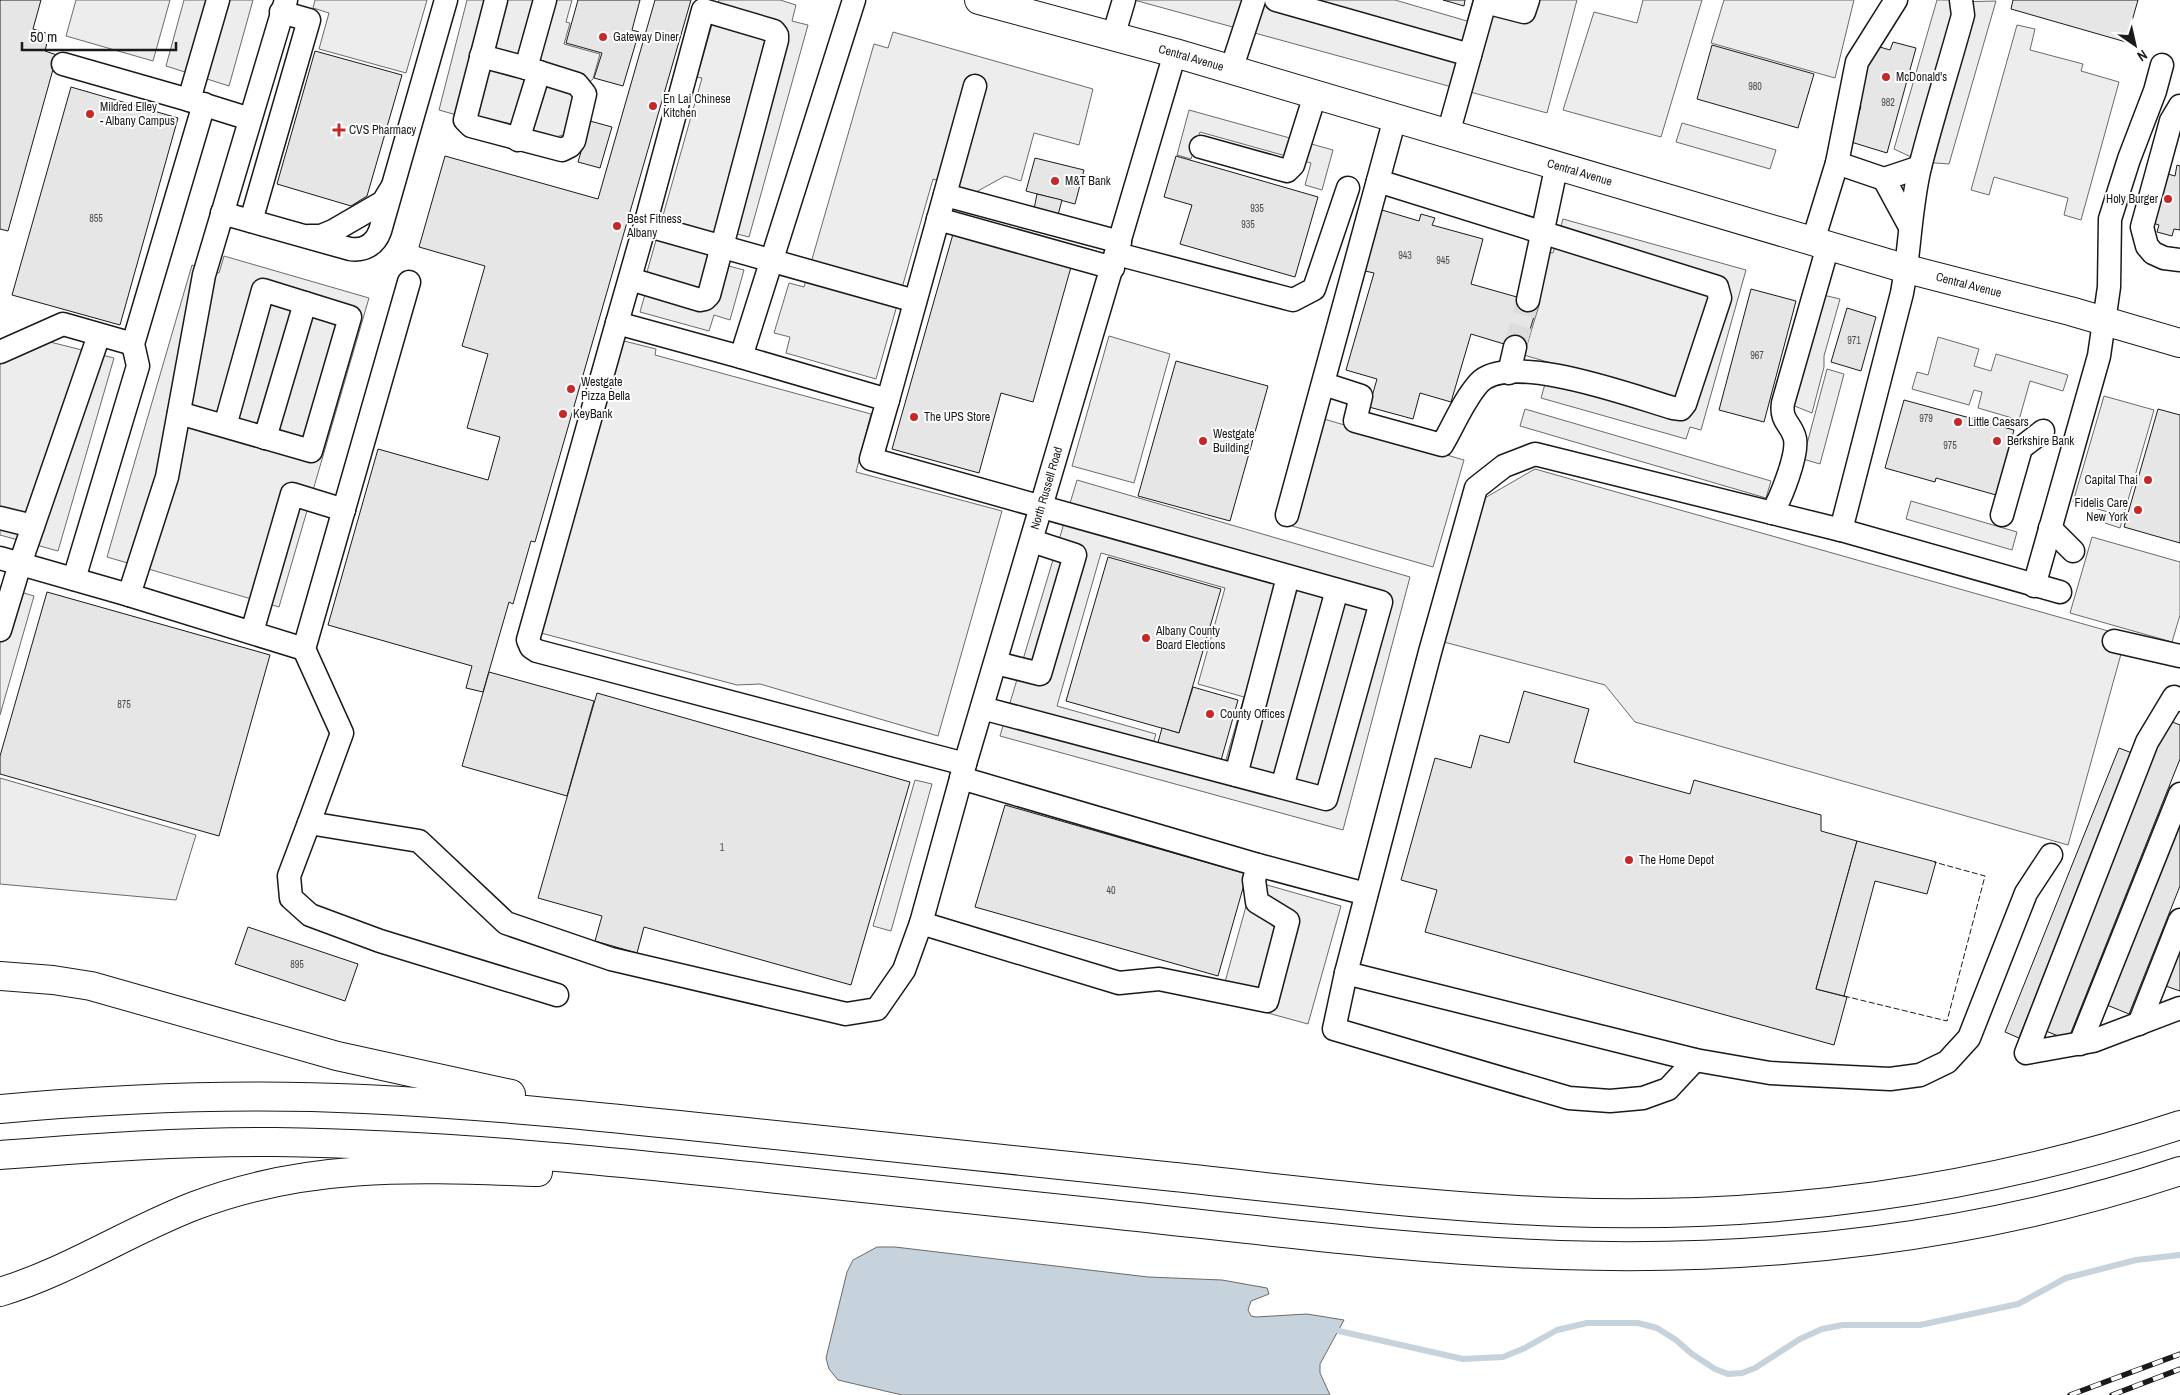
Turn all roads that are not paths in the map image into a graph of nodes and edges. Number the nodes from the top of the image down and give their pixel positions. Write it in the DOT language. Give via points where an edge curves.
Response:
graph roads {
  1 [pos="218,0"];
  2 [pos="446,0"];
  3 [pos="496,0"];
  4 [pos="545,0"];
  5 [pos="854,0"];
  6 [pos="979,0"];
  7 [pos="1124,0"];
  8 [pos="1254,0"];
  9 [pos="1276,0"];
  10 [pos="1528,0"];
  11 [pos="1896,0"];
  12 [pos="1961,0"];
  13 [pos="704,5"];
  14 [pos="283,6"];
  15 [pos="1113,36"];
  16 [pos="1176,53"];
  17 [pos="1470,55"];
  18 [pos="481,56"];
  19 [pos="63,64"];
  20 [pos="2162,65"];
  21 [pos="532,70"];
  22 [pos="1231,70"];
  23 [pos="975,86"];
  24 [pos="1315,94"];
  25 [pos="197,102"];
  26 [pos="2180,106"];
  27 [pos="1395,118"];
  28 [pos="250,119"];
  29 [pos="1448,134"];
  30 [pos="518,140"];
  31 [pos="1201,147"];
  32 [pos="1838,163"];
  33 [pos="1557,164"];
  34 [pos="1920,167"];
  35 [pos="1884,179"];
  36 [pos="1378,181"];
  37 [pos="394,183"];
  38 [pos="1348,188"];
  39 [pos="945,195"];
  40 [pos="222,213"];
  41 [pos="938,219"];
  42 [pos="251,221"];
  43 [pos="645,225"];
  44 [pos="1909,225"];
  45 [pos="1542,233"];
  46 [pos="303,236"];
  47 [pos="1821,244"];
  48 [pos="721,248"];
  49 [pos="1117,254"];
  50 [pos="2180,260"];
  51 [pos="773,261"];
  52 [pos="1906,269"];
  53 [pos="630,279"];
  54 [pos="409,282"];
  55 [pos="1528,300"];
  56 [pos="915,301"];
  57 [pos="305,303"];
  58 [pos="2105,322"];
  59 [pos="617,323"];
  60 [pos="99,335"];
  61 [pos="2180,343"];
  62 [pos="133,344"];
  63 [pos="1516,347"];
  64 [pos="0,352"];
  65 [pos="741,357"];
  66 [pos="1509,373"];
  67 [pos="1324,384"];
  68 [pos="888,400"];
  69 [pos="178,413"];
  70 [pos="225,426"];
  71 [pos="2043,431"];
  72 [pos="265,438"];
  73 [pos="1042,508"];
  74 [pos="344,510"];
  75 [pos="1772,512"];
  76 [pos="1287,515"];
  77 [pos="2002,515"];
  78 [pos="0,518"];
  79 [pos="33,526"];
  80 [pos="2050,528"];
  81 [pos="1841,530"];
  82 [pos="1032,542"];
  83 [pos="2073,551"];
  84 [pos="10,561"];
  85 [pos="1288,576"];
  86 [pos="74,579"];
  87 [pos="2034,586"];
  88 [pos="1337,590"];
  89 [pos="2060,592"];
  90 [pos="129,595"];
  91 [pos="0,630"];
  92 [pos="252,632"];
  93 [pos="2114,641"];
  94 [pos="304,649"];
  95 [pos="2180,656"];
  96 [pos="996,663"];
  97 [pos="2180,700"];
  98 [pos="982,708"];
  99 [pos="963,771"];
  100 [pos="1236,775"];
  101 [pos="1282,787"];
  102 [pos="2180,794"];
  103 [pos="309,823"];
  104 [pos="2051,855"];
  105 [pos="1258,865"];
  106 [pos="1366,894"];
  107 [pos="2180,920"];
  108 [pos="921,923"];
  109 [pos="1346,973"];
  110 [pos="0,976"];
  111 [pos="557,995"];
  112 [pos="2180,1008"];
  113 [pos="2139,1024"];
  114 [pos="2080,1044"];
  115 [pos="1695,1060"];
  116 [pos="0,1110"];
  117 [pos="640,1121"];
  118 [pos="2180,1125"];
  119 [pos="0,1155"];
  120 [pos="2180,1170"];
  121 [pos="787,1180"];
  122 [pos="0,1292"];
  1 -- 25 [label="lane"];
  2 -- 37 [label="lane"];
  3 -- 18 [label="lane"];
  4 -- 21 [label="lane"];
  5 -- 51 [label="lane"];
  6 -- 15 [label="main road, Central Avenue"];
  7 -- 15 [label="lane"];
  8 -- 22 [label="lane"];
  9 -- 17 [label="lane"];
  10 -- 17 [label="lane" via="1524,12 1484,2"];
  11 -- 32 [label="lane" via="1857,62"];
  12 -- 34 [label="lane" via="1963,15"];
  13 -- 43 [label="lane"];
  13 -- 48 [label="lane" via="772,30 777,37"];
  14 -- 28 [label="lane"];
  14 -- 42 [label="lane" via="309,20"];
  15 -- 16 [label="main road, Central Avenue"];
  16 -- 22 [label="main road, Central Avenue"];
  16 -- 49 [label="lane, North Russell Road"];
  17 -- 29 [label="lane"];
  18 -- 21 [label="lane"];
  18 -- 30 [label="lane" via="465,120 471,126"];
  19 -- 25 [label="lane"];
  20 -- 58 [label="lane" via="2110,219"];
  21 -- 30 [label="lane"];
  21 -- 30 [label="lane" via="577,84 585,99 570,146 562,150"];
  22 -- 24 [label="main road, Central Avenue"];
  23 -- 39 [label="lane"];
  24 -- 27 [label="main road, Central Avenue"];
  24 -- 31 [label="lane" via="1293,165 1287,171"];
  25 -- 28 [label="lane"];
  25 -- 62 [label="lane"];
  26 -- 50 [label="lane" via="2171,121 2142,227 2147,246 2153,253 2161,258"];
  27 -- 29 [label="main road, Central Avenue"];
  27 -- 36 [label="lane"];
  28 -- 40 [label="lane"];
  29 -- 33 [label="main road, Central Avenue"];
  32 -- 35 [label="lane"];
  32 -- 47 [label="lane"];
  33 -- 45 [label="lane"];
  33 -- 47 [label="main road, Central Avenue"];
  34 -- 35 [label="lane"];
  34 -- 44 [label="lane"];
  35 -- 44 [label="lane"];
  36 -- 45 [label="lane"];
  36 -- 67 [label="lane"];
  37 -- 46 [label="lane" via="383,202 333,232"];
  37 -- 46 [label="lane" via="380,232 368,246 354,250"];
  38 -- 49 [label="lane" via="1314,289 1293,300"];
  39 -- 41 [label="lane"];
  39 -- 49 [label="lane" via="1097,235"];
  40 -- 42 [label="lane"];
  40 -- 69 [label="lane" via="204,275"];
  41 -- 49 [label="lane"];
  41 -- 56 [label="lane"];
  42 -- 46 [label="lane"];
  43 -- 48 [label="lane"];
  43 -- 53 [label="lane"];
  44 -- 52 [label="lane"];
  45 -- 55 [label="lane"];
  45 -- 66 [label="lane" via="1718,287 1720,298 1686,404 1681,409 1555,374"];
  47 -- 52 [label="main road, Central Avenue"];
  47 -- 75 [label="lane" via="1783,403 1783,418 1796,446 1781,497"];
  48 -- 51 [label="lane"];
  48 -- 53 [label="lane" via="709,293 703,299"];
  49 -- 73 [label="lane, North Russell Road"];
  51 -- 56 [label="lane"];
  51 -- 65 [label="lane"];
  52 -- 58 [label="main road, Central Avenue"];
  52 -- 81 [label="lane"];
  53 -- 59 [label="lane"];
  54 -- 74 [label="lane"];
  56 -- 68 [label="lane"];
  57 -- 70 [label="lane" via="263,290"];
  57 -- 72 [label="lane"];
  57 -- 72 [label="lane" via="350,317 313,442 310,451"];
  58 -- 61 [label="main road, Central Avenue"];
  58 -- 80 [label="lane" via="2099,356"];
  59 -- 65 [label="lane"];
  59 -- 99 [label="lane" via="528,635 529,645 537,651"];
  60 -- 62 [label="lane"];
  60 -- 64 [label="lane" via="63,324"];
  60 -- 79 [label="lane"];
  62 -- 86 [label="lane" via="138,366"];
  63 -- 66 [label="lane"];
  65 -- 68 [label="lane"];
  66 -- 67 [label="lane" via="1500,373 1480,382 1442,445 1355,421 1361,396"];
  67 -- 76 [label="lane"];
  68 -- 73 [label="lane" via="872,459"];
  69 -- 70 [label="lane"];
  69 -- 90 [label="lane" via="167,477"];
  70 -- 72 [label="lane"];
  71 -- 77 [label="lane" via="2021,448"];
  73 -- 82 [label="lane, North Russell Road"];
  73 -- 85 [label="lane"];
  74 -- 92 [label="lane" via="292,494"];
  74 -- 94 [label="lane"];
  75 -- 81 [label="lane"];
  75 -- 106 [label="lane" via="1534,454 1504,466 1476,488"];
  78 -- 79 [label="lane"];
  79 -- 84 [label="lane"];
  80 -- 83 [label="lane"];
  80 -- 87 [label="lane"];
  81 -- 87 [label="lane"];
  82 -- 96 [label="lane, North Russell Road"];
  82 -- 96 [label="lane" via="1075,555 1040,674"];
  84 -- 86 [label="lane"];
  84 -- 91 [label="lane"];
  85 -- 88 [label="lane"];
  85 -- 100 [label="lane"];
  86 -- 90 [label="lane"];
  87 -- 89 [label="lane"];
  88 -- 101 [label="lane"];
  88 -- 101 [label="lane" via="1381,602 1326,799"];
  90 -- 92 [label="lane"];
  92 -- 94 [label="lane"];
  93 -- 95 [label="lane"];
  94 -- 103 [label="lane" via="342,733"];
  96 -- 98 [label="lane, North Russell Road"];
  97 -- 114 [label="lane" via="2174,697 2147,742 2026,1053"];
  98 -- 99 [label="lane, North Russell Road"];
  98 -- 100 [label="lane"];
  99 -- 105 [label="lane"];
  99 -- 108 [label="lane, North Russell Road"];
  100 -- 101 [label="lane"];
  102 -- 114 [label="lane"];
  103 -- 108 [label="lane, North Russell Road" via="419,841 506,923 611,958 846,1014 877,1009 904,970"];
  103 -- 111 [label="lane" via="289,876 291,898 310,915 380,941"];
  104 -- 115 [label="lane" via="2026,893 1969,1038 1947,1062 1920,1075 1890,1079 1770,1073"];
  105 -- 106 [label="lane"];
  105 -- 108 [label="lane" via="1254,880 1257,902 1288,921 1267,1000 1159,979 1119,982"];
  106 -- 109 [label="lane"];
  107 -- 113 [label="lane"];
  109 -- 115 [label="lane"];
  109 -- 115 [label="lane" via="1334,1029 1569,1098 1610,1101 1643,1098 1668,1089"];
  110 -- 117 [label="main road" via="90,986 337,1056"];
  112 -- 113 [label="lane"];
  113 -- 114 [label="lane"];
  116 -- 117 [label="main road" via="82,1102 268,1096 453,1104"];
  117 -- 118 [label="main road" via="1417,1202 1562,1212 1635,1213 1771,1207 1923,1190 2065,1159"];
  119 -- 121 [label="main road" via="176,1143 359,1144 544,1155"];
  120 -- 121 [label="main road" via="2075,1201 1930,1232 1784,1249 1635,1256 1561,1255 1413,1245"];
  121 -- 122 [label="main road" via="410,1168 327,1174 238,1191 194,1206 52,1274"];
}
